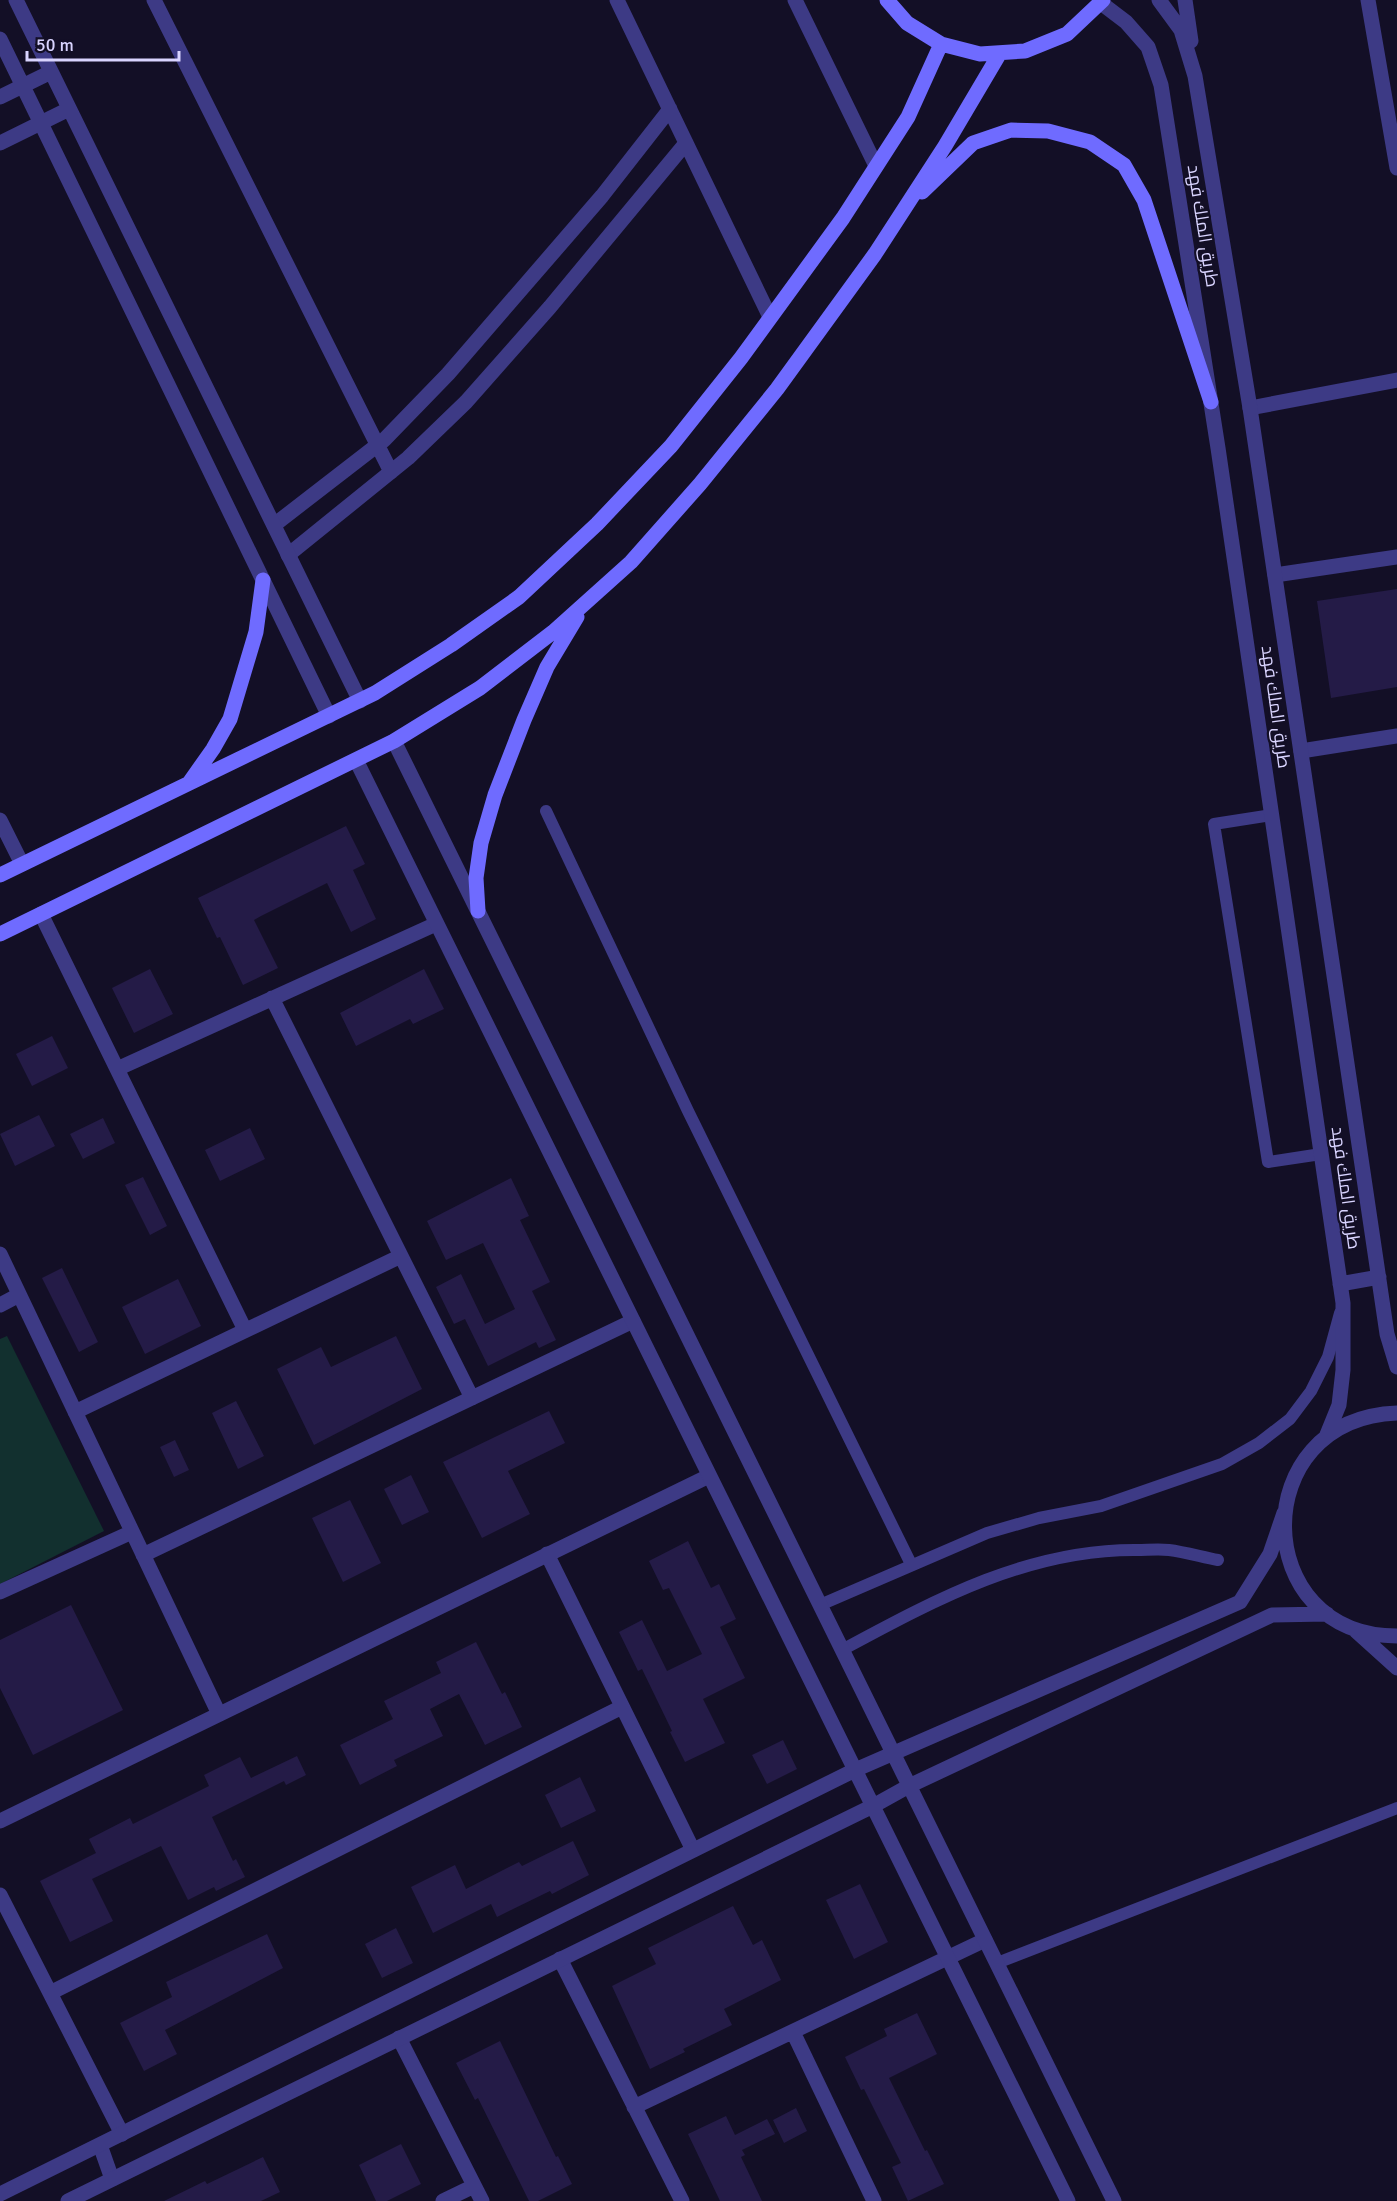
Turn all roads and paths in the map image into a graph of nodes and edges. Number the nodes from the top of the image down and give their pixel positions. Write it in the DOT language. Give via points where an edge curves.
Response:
graph roads {
  1 [pos="16,0"];
  2 [pos="154,0"];
  3 [pos="617,0"];
  4 [pos="795,0"];
  5 [pos="887,0"];
  6 [pos="1159,0"];
  7 [pos="1185,0"];
  8 [pos="1368,0"];
  9 [pos="1102,2"];
  10 [pos="0,39"];
  11 [pos="941,44"];
  12 [pos="1000,53"];
  13 [pos="51,72"];
  14 [pos="1195,76"];
  15 [pos="23,86"];
  16 [pos="0,97"];
  17 [pos="69,109"];
  18 [pos="670,109"];
  19 [pos="41,123"];
  20 [pos="0,142"];
  21 [pos="686,143"];
  22 [pos="876,166"];
  23 [pos="1397,168"];
  24 [pos="904,208"];
  25 [pos="770,317"];
  26 [pos="1397,380"];
  27 [pos="1211,402"];
  28 [pos="1250,408"];
  29 [pos="377,445"];
  30 [pos="390,472"];
  31 [pos="274,525"];
  32 [pos="288,555"];
  33 [pos="1397,557"];
  34 [pos="1275,575"];
  35 [pos="263,580"];
  36 [pos="585,603"];
  37 [pos="360,701"];
  38 [pos="329,716"];
  39 [pos="1397,736"];
  40 [pos="394,741"];
  41 [pos="1301,751"];
  42 [pos="356,760"];
  43 [pos="187,785"];
  44 [pos="546,811"];
  45 [pos="1272,815"];
  46 [pos="0,820"];
  47 [pos="22,864"];
  48 [pos="0,875"];
  49 [pos="478,911"];
  50 [pos="41,914"];
  51 [pos="436,924"];
  52 [pos="0,934"];
  53 [pos="272,998"];
  54 [pos="117,1069"];
  55 [pos="1321,1154"];
  56 [pos="0,1254"];
  57 [pos="401,1256"];
  58 [pos="1379,1277"];
  59 [pos="1340,1284"];
  60 [pos="20,1295"];
  61 [pos="1343,1303"];
  62 [pos="0,1305"];
  63 [pos="633,1321"];
  64 [pos="246,1330"];
  65 [pos="1397,1367"];
  66 [pos="472,1398"];
  67 [pos="75,1412"];
  68 [pos="1397,1413"];
  69 [pos="1326,1437"];
  70 [pos="709,1476"];
  71 [pos="1284,1513"];
  72 [pos="132,1532"];
  73 [pos="547,1554"];
  74 [pos="143,1555"];
  75 [pos="1218,1560"];
  76 [pos="911,1564"];
  77 [pos="0,1592"];
  78 [pos="820,1605"];
  79 [pos="1327,1614"];
  80 [pos="1354,1629"];
  81 [pos="1397,1636"];
  82 [pos="842,1650"];
  83 [pos="1397,1668"];
  84 [pos="622,1707"];
  85 [pos="219,1714"];
  86 [pos="893,1753"];
  87 [pos="855,1770"];
  88 [pos="909,1786"];
  89 [pos="873,1806"];
  90 [pos="1397,1808"];
  91 [pos="0,1821"];
  92 [pos="693,1850"];
  93 [pos="0,1895"];
  94 [pos="985,1940"];
  95 [pos="948,1958"];
  96 [pos="560,1959"];
  97 [pos="997,1963"];
  98 [pos="50,1993"];
  99 [pos="793,2031"];
  100 [pos="399,2038"];
  101 [pos="634,2107"];
  102 [pos="122,2134"];
  103 [pos="100,2145"];
  104 [pos="112,2179"];
  105 [pos="474,2186"];
  106 [pos="0,2194"];
  107 [pos="68,2201"];
  108 [pos="443,2201"];
  109 [pos="482,2201"];
  110 [pos="682,2201"];
  111 [pos="874,2201"];
  112 [pos="1068,2201"];
  113 [pos="1114,2201"];
  1 -- 13 [label="street"];
  2 -- 29 [label="street"];
  3 -- 18 [label="street"];
  4 -- 22 [label="street"];
  5 -- 11 [label="main road" via="907,23"];
  6 -- 14 [label="street, طريق الملك فهد" via="1180,30"];
  7 -- 14 [label="street"];
  8 -- 23 [label="street"];
  9 -- 12 [label="main road" via="1067,34 1025,51"];
  9 -- 27 [label="street, طريق الملك فهد" via="1148,47 1161,85"];
  10 -- 15 [label="street"];
  11 -- 12 [label="main road" via="980,54"];
  11 -- 22 [label="main road" via="908,117"];
  12 -- 24 [label="main road"];
  13 -- 15 [label="street"];
  13 -- 17 [label="street"];
  14 -- 28 [label="street, طريق الملك فهد"];
  15 -- 16 [label="street"];
  15 -- 19 [label="street"];
  17 -- 19 [label="street"];
  17 -- 31 [label="street"];
  18 -- 21 [label="street"];
  18 -- 29 [label="street" via="524,288"];
  19 -- 20 [label="street"];
  19 -- 35 [label="street"];
  21 -- 25 [label="street"];
  21 -- 30 [label="street" via="466,402"];
  22 -- 25 [label="main road"];
  24 -- 27 [label="main road" via="973,143 1011,130 1048,131 1090,142 1124,165 1144,200"];
  24 -- 36 [label="main road" via="777,388 700,484 631,562"];
  25 -- 37 [label="main road" via="671,446 597,524 519,597"];
  26 -- 28 [label="street"];
  27 -- 45 [label="street, طريق الملك فهد"];
  28 -- 34 [label="street, طريق الملك فهد"];
  29 -- 30 [label="street"];
  29 -- 31 [label="street"];
  30 -- 32 [label="street"];
  31 -- 32 [label="street"];
  32 -- 37 [label="street"];
  33 -- 34 [label="street"];
  34 -- 41 [label="street, طريق الملك فهد"];
  35 -- 38 [label="street"];
  35 -- 43 [label="main road" via="256,632 231,719"];
  36 -- 40 [label="main road" via="480,688"];
  36 -- 49 [label="main road" via="547,667 495,795 481,843 476,878"];
  37 -- 38 [label="main road"];
  38 -- 43 [label="main road"];
  39 -- 41 [label="street"];
  40 -- 42 [label="main road"];
  40 -- 49 [label="street"];
  41 -- 58 [label="street, طريق الملك فهد"];
  42 -- 50 [label="main road"];
  42 -- 51 [label="street"];
  43 -- 47 [label="main road"];
  44 -- 76 [label="lane" via="688,1111"];
  45 -- 55 [label="street, طريق الملك فهد"];
  45 -- 55 [label="lane" via="1214,824 1268,1162"];
  46 -- 47 [label="street"];
  47 -- 48 [label="main road"];
  49 -- 78 [label="street"];
  50 -- 52 [label="main road"];
  50 -- 54 [label="street"];
  51 -- 53 [label="street"];
  51 -- 63 [label="street"];
  53 -- 54 [label="street"];
  53 -- 57 [label="street"];
  54 -- 64 [label="street"];
  55 -- 59 [label="street, طريق الملك فهد"];
  56 -- 60 [label="street"];
  57 -- 64 [label="street"];
  57 -- 66 [label="street"];
  58 -- 59 [label="street"];
  58 -- 65 [label="street, طريق الملك فهد" via="1387,1334"];
  59 -- 61 [label="street, طريق الملك فهد"];
  60 -- 62 [label="street"];
  60 -- 67 [label="street"];
  61 -- 69 [label="street, طريق الملك فهد" via="1339,1405"];
  61 -- 76 [label="lane" via="1328,1357 1311,1391 1290,1419 1259,1443 1200,1472 1101,1506 987,1533"];
  63 -- 66 [label="street"];
  63 -- 70 [label="street"];
  64 -- 67 [label="street"];
  66 -- 74 [label="street"];
  67 -- 72 [label="street"];
  68 -- 69 [label="street" via="1347,1424"];
  69 -- 71 [label="street" via="1304,1460 1291,1485"];
  70 -- 73 [label="street"];
  70 -- 87 [label="street"];
  71 -- 79 [label="street" via="1284,1542 1292,1569 1306,1594"];
  71 -- 86 [label="street" via="1270,1554 1240,1602"];
  72 -- 74 [label="street"];
  72 -- 77 [label="street"];
  73 -- 84 [label="street"];
  73 -- 85 [label="street"];
  74 -- 85 [label="street"];
  75 -- 82 [label="lane" via="1168,1550 1104,1550 1056,1557 1003,1573 931,1604"];
  76 -- 78 [label="lane"];
  78 -- 82 [label="street"];
  79 -- 80 [label="street"];
  79 -- 88 [label="street" via="1272,1615"];
  80 -- 81 [label="street"];
  80 -- 83 [label="street"];
  82 -- 86 [label="street"];
  84 -- 92 [label="street"];
  84 -- 98 [label="street"];
  85 -- 91 [label="street"];
  86 -- 87 [label="street"];
  86 -- 88 [label="street"];
  87 -- 89 [label="street"];
  87 -- 92 [label="street"];
  88 -- 89 [label="street"];
  88 -- 94 [label="street"];
  89 -- 95 [label="street"];
  89 -- 96 [label="street"];
  90 -- 97 [label="lane"];
  92 -- 102 [label="street"];
  93 -- 98 [label="street"];
  94 -- 95 [label="street"];
  94 -- 97 [label="street"];
  95 -- 99 [label="street"];
  95 -- 112 [label="street"];
  96 -- 100 [label="street"];
  96 -- 101 [label="street"];
  97 -- 113 [label="street"];
  98 -- 102 [label="street"];
  99 -- 101 [label="street"];
  99 -- 111 [label="street"];
  100 -- 104 [label="street"];
  100 -- 105 [label="street"];
  101 -- 110 [label="street"];
  102 -- 103 [label="street"];
  103 -- 104 [label="street"];
  103 -- 106 [label="street"];
  104 -- 107 [label="street"];
  105 -- 108 [label="street"];
  105 -- 109 [label="street"];
}
